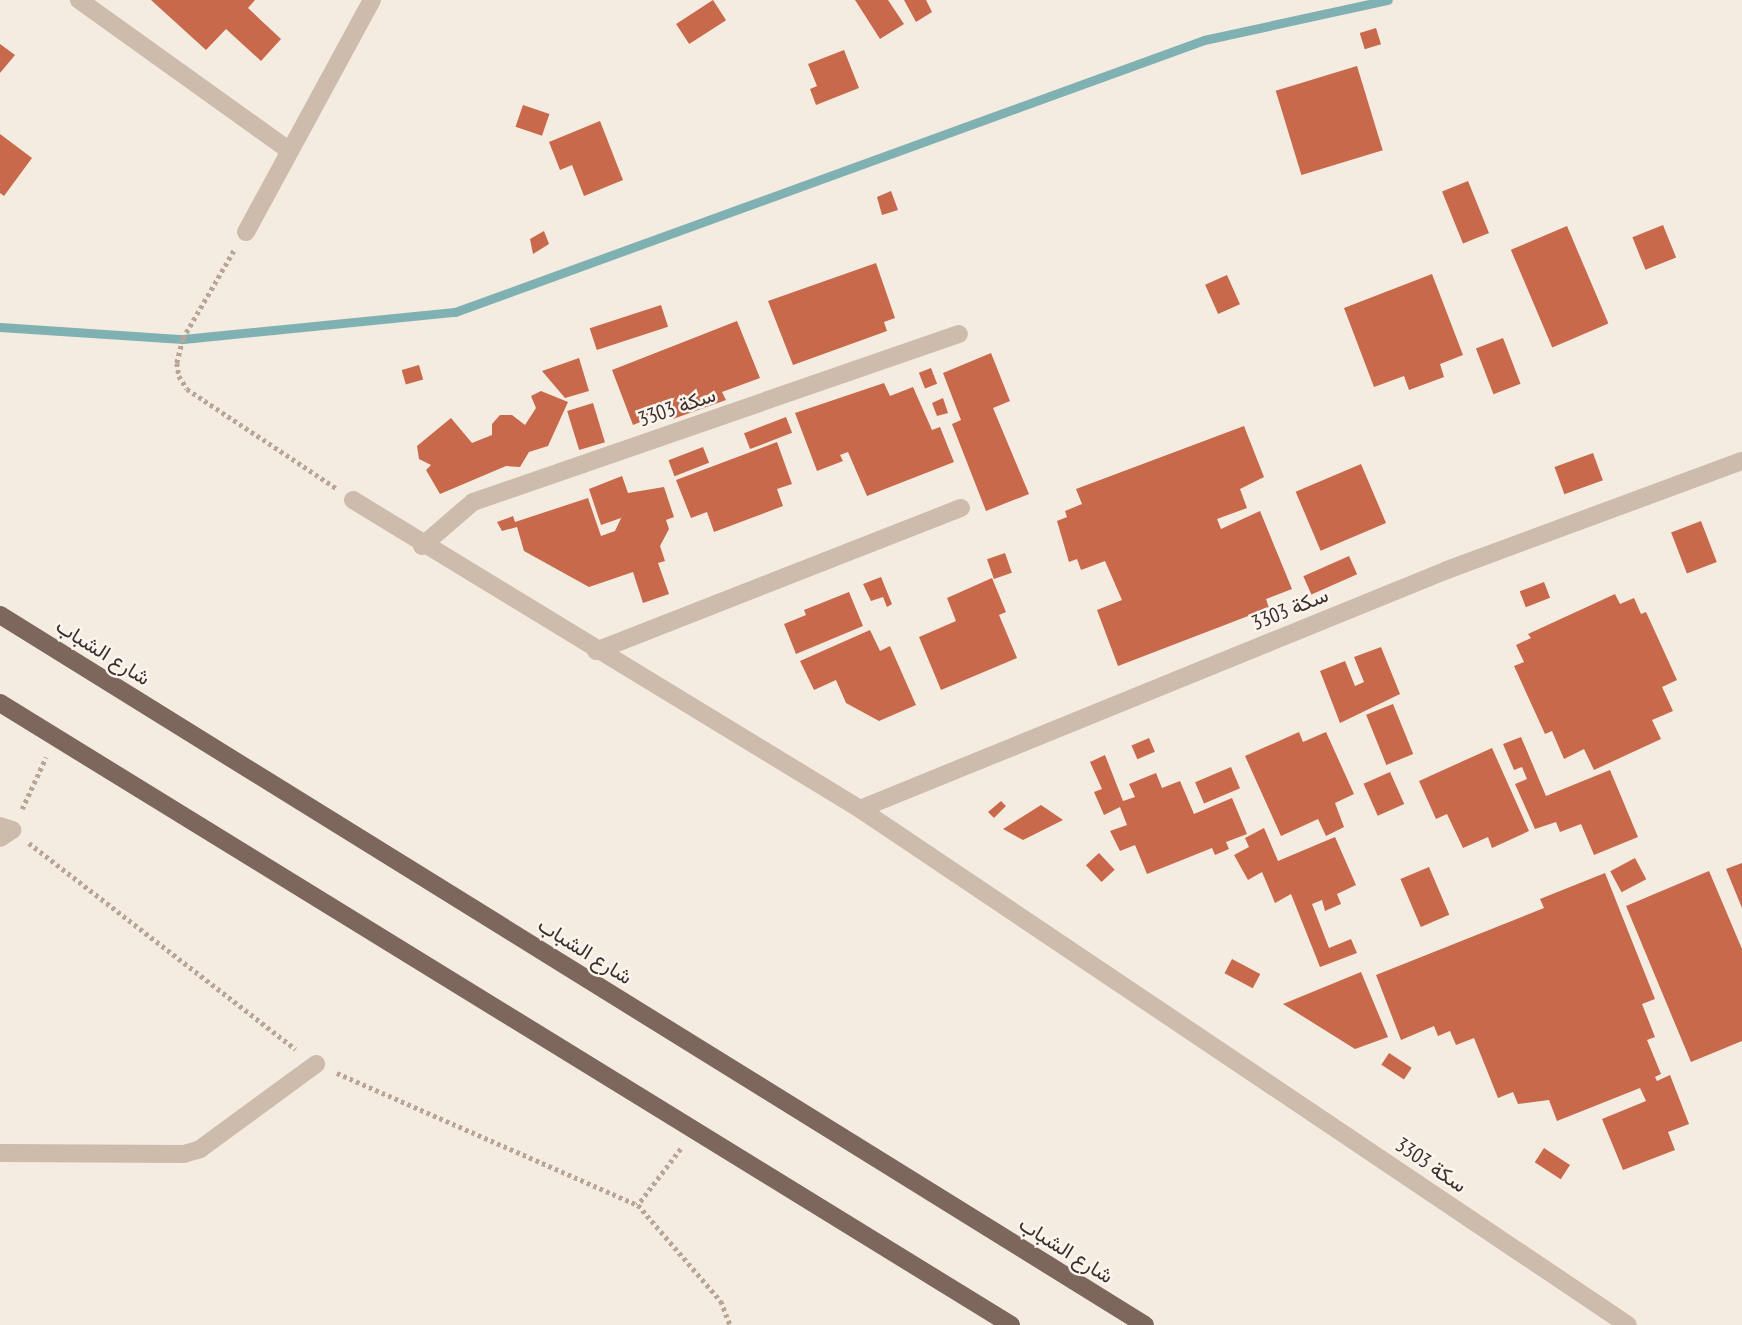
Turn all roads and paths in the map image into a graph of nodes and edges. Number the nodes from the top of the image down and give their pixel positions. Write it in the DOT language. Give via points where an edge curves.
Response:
graph roads {
  1 [pos="79,0"];
  2 [pos="372,0"];
  3 [pos="290,151"];
  4 [pos="246,232"];
  5 [pos="959,334"];
  6 [pos="1741,464"];
  7 [pos="353,500"];
  8 [pos="961,508"];
  9 [pos="422,546"];
  10 [pos="0,615"];
  11 [pos="596,651"];
  12 [pos="0,703"];
  13 [pos="56,737"];
  14 [pos="860,809"];
  15 [pos="4,831"];
  16 [pos="316,1065"];
  17 [pos="694,1132"];
  18 [pos="0,1153"];
  19 [pos="638,1205"];
  20 [pos="730,1325"];
  21 [pos="1011,1325"];
  22 [pos="1145,1325"];
  23 [pos="1628,1325"];
  1 -- 3 [label="street"];
  2 -- 3 [label="street"];
  3 -- 4 [label="street"];
  4 -- 7 [label="path" via="183,339 179,376 187,389"];
  5 -- 9 [label="street, سكة 3303" via="473,502"];
  6 -- 14 [label="street, سكة 3303" via="1447,570"];
  7 -- 9 [label="street, سكة 3303"];
  8 -- 11 [label="street"];
  9 -- 11 [label="street, سكة 3303"];
  10 -- 22 [label="main road, شارع الشباب"];
  11 -- 14 [label="street, سكة 3303"];
  12 -- 13 [label="main road"];
  13 -- 15 [label="path"];
  13 -- 17 [label="main road"];
  14 -- 23 [label="street, سكة 3303"];
  15 -- 16 [label="path"];
  16 -- 18 [label="street" via="201,1149 184,1154"];
  16 -- 19 [label="path"];
  17 -- 19 [label="path"];
  17 -- 21 [label="main road"];
  19 -- 20 [label="path" via="721,1301"];
}
